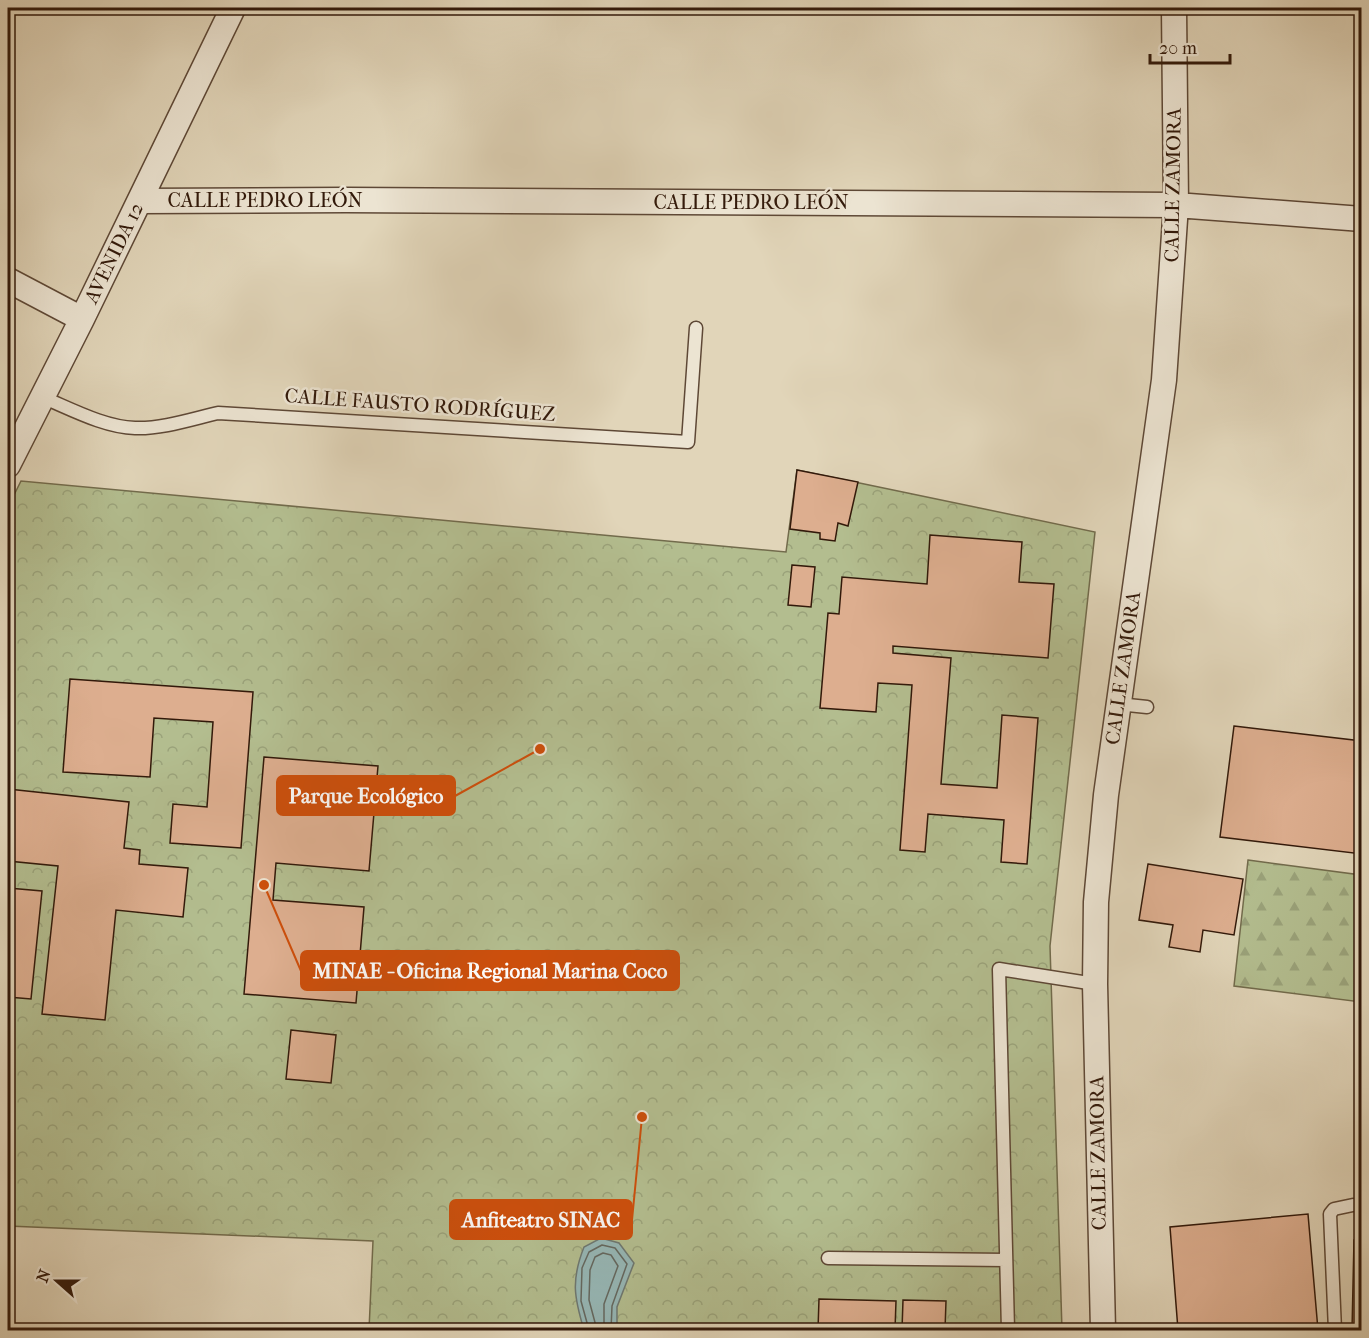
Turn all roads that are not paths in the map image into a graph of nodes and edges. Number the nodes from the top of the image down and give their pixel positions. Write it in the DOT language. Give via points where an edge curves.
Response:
graph roads {
  1 [pos="233,8"];
  2 [pos="1174,8"];
  3 [pos="140,201"];
  4 [pos="1176,206"];
  5 [pos="1362,219"];
  6 [pos="8,280"];
  7 [pos="82,319"];
  8 [pos="696,328"];
  9 [pos="42,397"];
  10 [pos="8,465"];
  11 [pos="1118,704"];
  12 [pos="1147,707"];
  13 [pos="1095,984"];
  14 [pos="1353,1205"];
  15 [pos="828,1258"];
  16 [pos="1006,1260"];
  17 [pos="1008,1330"];
  18 [pos="1102,1330"];
  19 [pos="1335,1330"];
  1 -- 3 [label="street, AVENIDA 12"];
  2 -- 4 [label="street, CALLE ZAMORA"];
  3 -- 4 [label="street, CALLE PEDRO LEÓN"];
  3 -- 7 [label="street, AVENIDA 12"];
  4 -- 5 [label="street, CALLE PEDRO LEÓN"];
  4 -- 11 [label="street, CALLE ZAMORA" via="1164,380"];
  6 -- 7 [label="street"];
  7 -- 9 [label="street, AVENIDA 12"];
  8 -- 9 [label="lane, CALLE FAUSTO RODRÍGUEZ" via="688,442 218,412 136,428 103,421"];
  9 -- 10 [label="street, AVENIDA 12"];
  11 -- 12 [label="lane"];
  11 -- 13 [label="street, CALLE ZAMORA" via="1096,902"];
  13 -- 16 [label="lane" via="999,969"];
  13 -- 18 [label="street, CALLE ZAMORA"];
  14 -- 19 [label="lane" via="1334,1209 1330,1214"];
  15 -- 16 [label="lane"];
  16 -- 17 [label="lane"];
}
